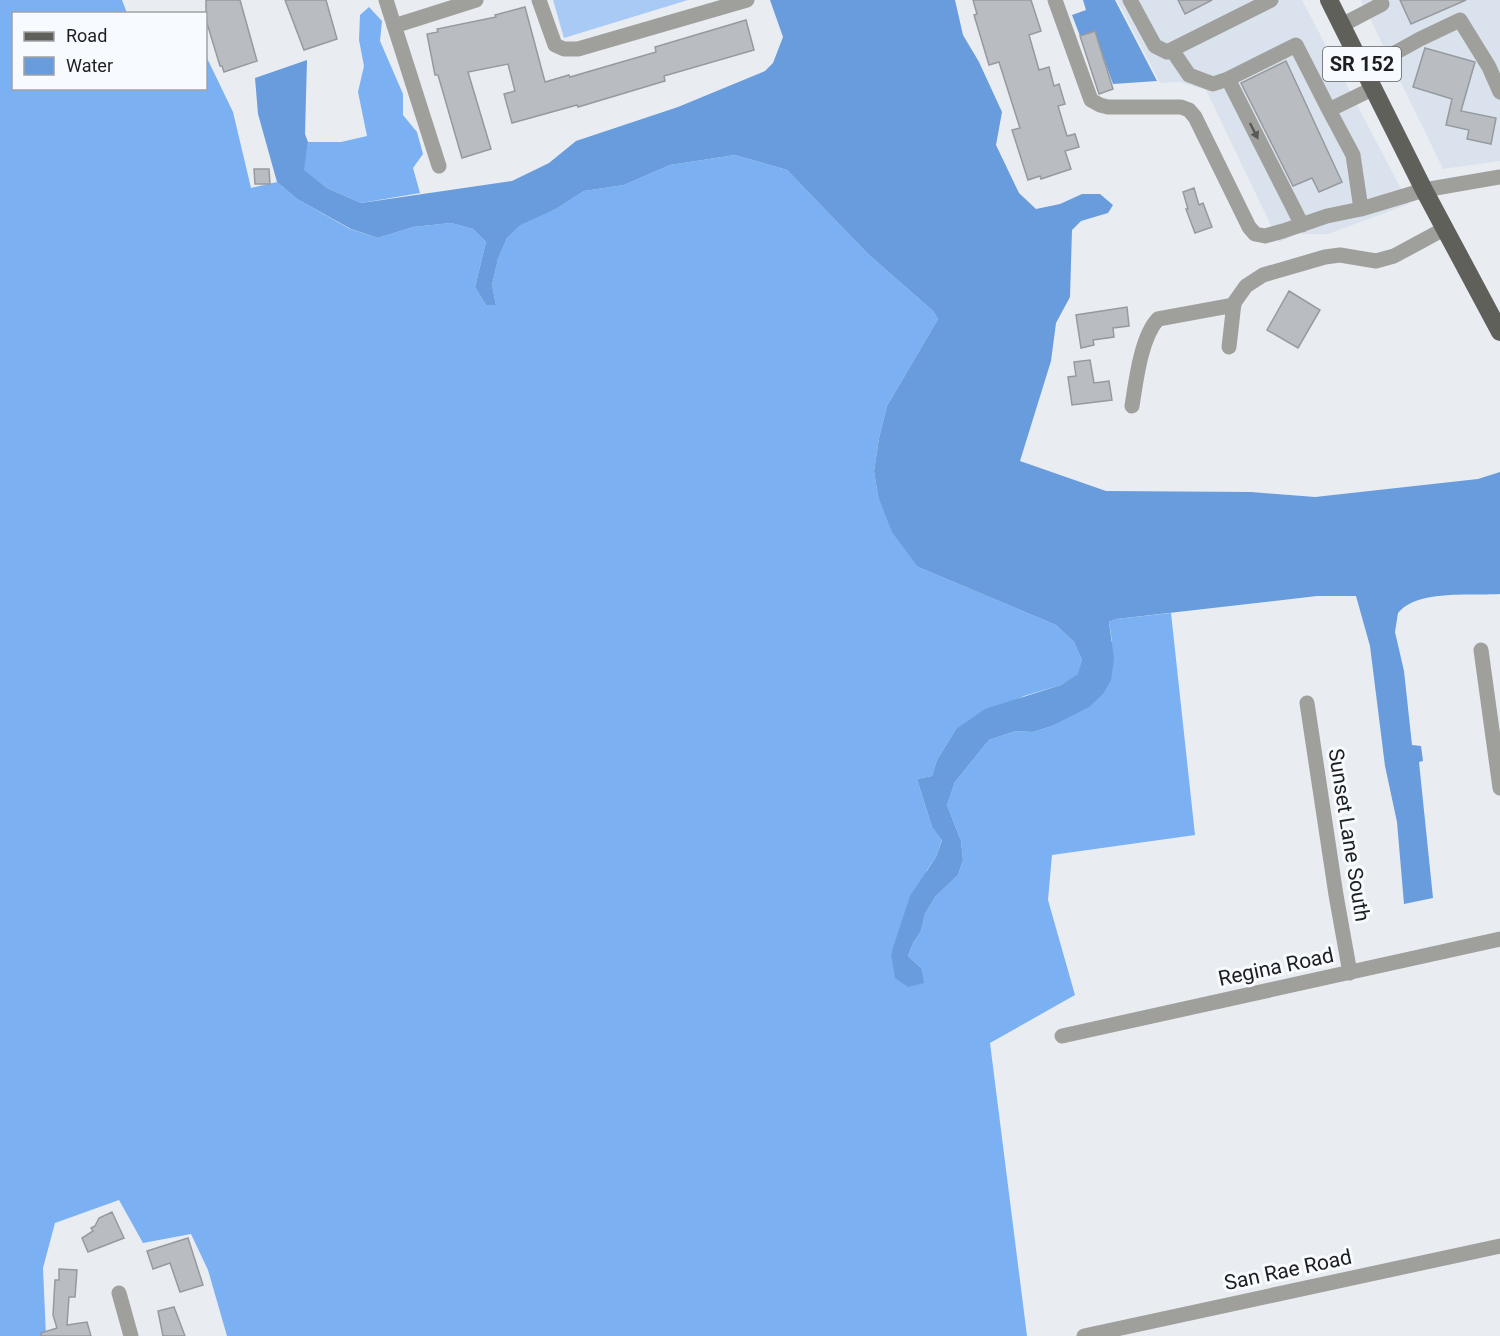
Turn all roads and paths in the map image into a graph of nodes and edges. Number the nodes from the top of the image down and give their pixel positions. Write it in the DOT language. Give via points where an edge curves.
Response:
graph roads {
  1 [pos="386,0"];
  2 [pos="476,0"];
  3 [pos="539,0"];
  4 [pos="747,0"];
  5 [pos="1055,0"];
  6 [pos="1130,0"];
  7 [pos="1271,0"];
  8 [pos="1329,0"];
  9 [pos="1380,0"];
  10 [pos="1342,25"];
  11 [pos="394,26"];
  12 [pos="1172,50"];
  13 [pos="1365,70"];
  14 [pos="1228,79"];
  15 [pos="1374,88"];
  16 [pos="1500,92"];
  17 [pos="1329,110"];
  18 [pos="439,166"];
  19 [pos="1500,177"];
  20 [pos="1424,190"];
  21 [pos="1361,209"];
  22 [pos="1302,225"];
  23 [pos="1444,229"];
  24 [pos="1233,305"];
  25 [pos="1500,332"];
  26 [pos="1229,347"];
  27 [pos="1132,406"];
  28 [pos="1481,650"];
  29 [pos="1307,703"];
  30 [pos="1500,788"];
  31 [pos="1500,939"];
  32 [pos="1350,973"];
  33 [pos="1062,1036"];
  34 [pos="1500,1246"];
  35 [pos="119,1293"];
  36 [pos="131,1336"];
  37 [pos="1084,1336"];
  1 -- 11 [label="street"];
  2 -- 11 [label="street"];
  3 -- 4 [label="street" via="555,45 564,49 578,49"];
  5 -- 22 [label="street" via="1091,100 1108,107 1180,106 1189,110 1255,234 1265,236"];
  6 -- 12 [label="street" via="1155,46 1167,52"];
  7 -- 12 [label="street"];
  8 -- 10 [label="main road, SR 152"];
  9 -- 10 [label="street" via="1382,4"];
  10 -- 13 [label="main road, SR 152"];
  11 -- 18 [label="street"];
  12 -- 14 [label="street" via="1189,75 1213,84"];
  13 -- 15 [label="main road, SR 152"];
  13 -- 16 [label="street" via="1460,20"];
  14 -- 17 [label="street" via="1296,45"];
  14 -- 22 [label="street, one-way"];
  15 -- 17 [label="street"];
  15 -- 20 [label="main road, SR 152"];
  17 -- 21 [label="street" via="1353,155"];
  19 -- 20 [label="street"];
  20 -- 21 [label="street"];
  20 -- 23 [label="main road, SR 152"];
  21 -- 22 [label="street"];
  23 -- 24 [label="street" via="1394,256 1376,261 1340,255 1263,275 1246,286"];
  23 -- 25 [label="main road, SR 152"];
  24 -- 26 [label="street"];
  24 -- 27 [label="street" via="1158,319 1150,327"];
  28 -- 30 [label="street"];
  29 -- 32 [label="street, Sunset Lane South"];
  31 -- 32 [label="street, Regina Road"];
  32 -- 33 [label="street, Regina Road"];
  34 -- 37 [label="street, San Rae Road"];
  35 -- 36 [label="street"];
}
